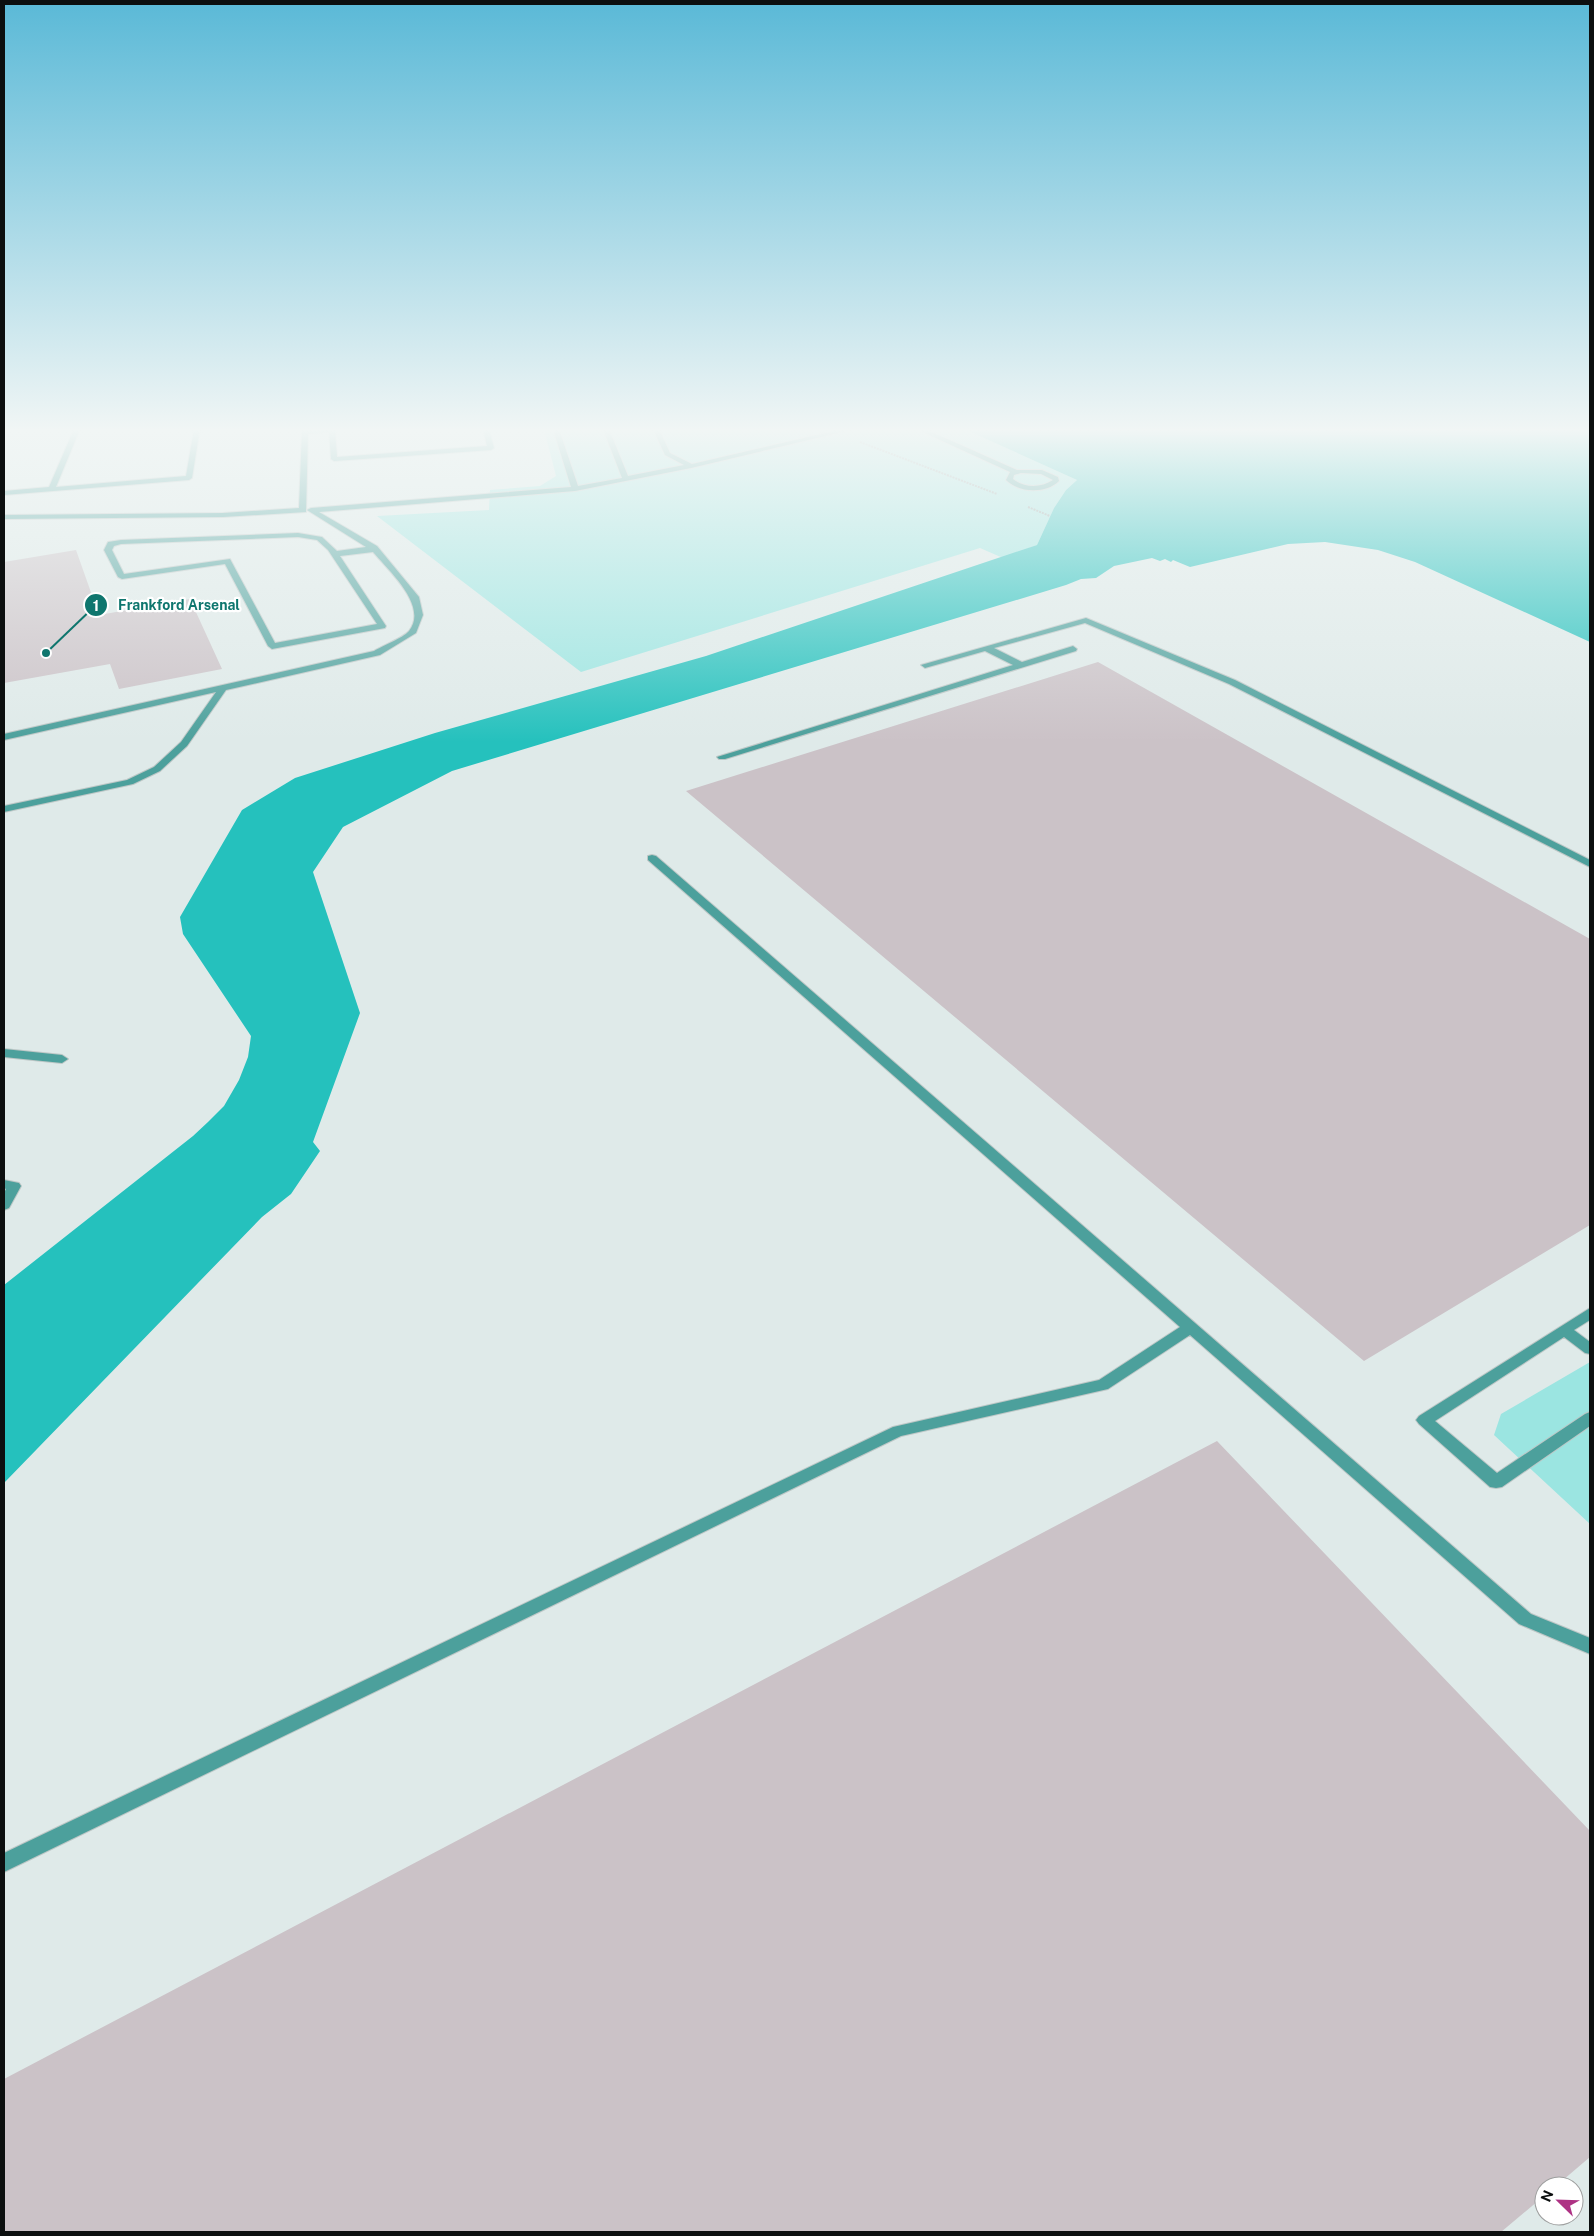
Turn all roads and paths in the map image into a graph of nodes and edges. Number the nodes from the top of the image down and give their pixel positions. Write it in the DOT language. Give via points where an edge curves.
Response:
graph roads {
  1 [pos="348,533"];
  2 [pos="374,548"];
  3 [pos="335,554"];
  4 [pos="986,648"];
  5 [pos="1072,649"];
  6 [pos="925,665"];
  7 [pos="1021,665"];
  8 [pos="222,689"];
  9 [pos="4,737"];
  10 [pos="722,758"];
  11 [pos="4,809"];
  12 [pos="652,858"];
  13 [pos="1590,864"];
  14 [pos="4,1053"];
  15 [pos="62,1059"];
  16 [pos="4,1184"];
  17 [pos="4,1206"];
  18 [pos="1590,1313"];
  19 [pos="1190,1328"];
  20 [pos="1564,1330"];
  21 [pos="1590,1349"];
  22 [pos="1590,1418"];
  23 [pos="1590,1646"];
  24 [pos="4,1863"];
  1 -- 2 [label="lane"];
  2 -- 3 [label="lane"];
  2 -- 8 [label="lane" via="416,600 419,615 412,633 377,653"];
  3 -- 3 [label="lane" via="317,536 298,535 121,542 111,544 108,550 122,577 227,561 272,646 382,626"];
  4 -- 6 [label="lane"];
  4 -- 7 [label="lane"];
  4 -- 13 [label="lane" via="1086,620 1232,682"];
  5 -- 7 [label="lane"];
  7 -- 10 [label="lane"];
  8 -- 9 [label="lane"];
  8 -- 11 [label="lane" via="184,744 157,770 130,782"];
  12 -- 19 [label="lane"];
  14 -- 15 [label="lane"];
  16 -- 17 [label="lane" via="14,1186"];
  18 -- 20 [label="lane"];
  19 -- 23 [label="lane" via="1525,1619"];
  19 -- 24 [label="lane" via="1103,1385 898,1431"];
  20 -- 21 [label="lane"];
  20 -- 22 [label="lane" via="1424,1420 1496,1482"];
}
